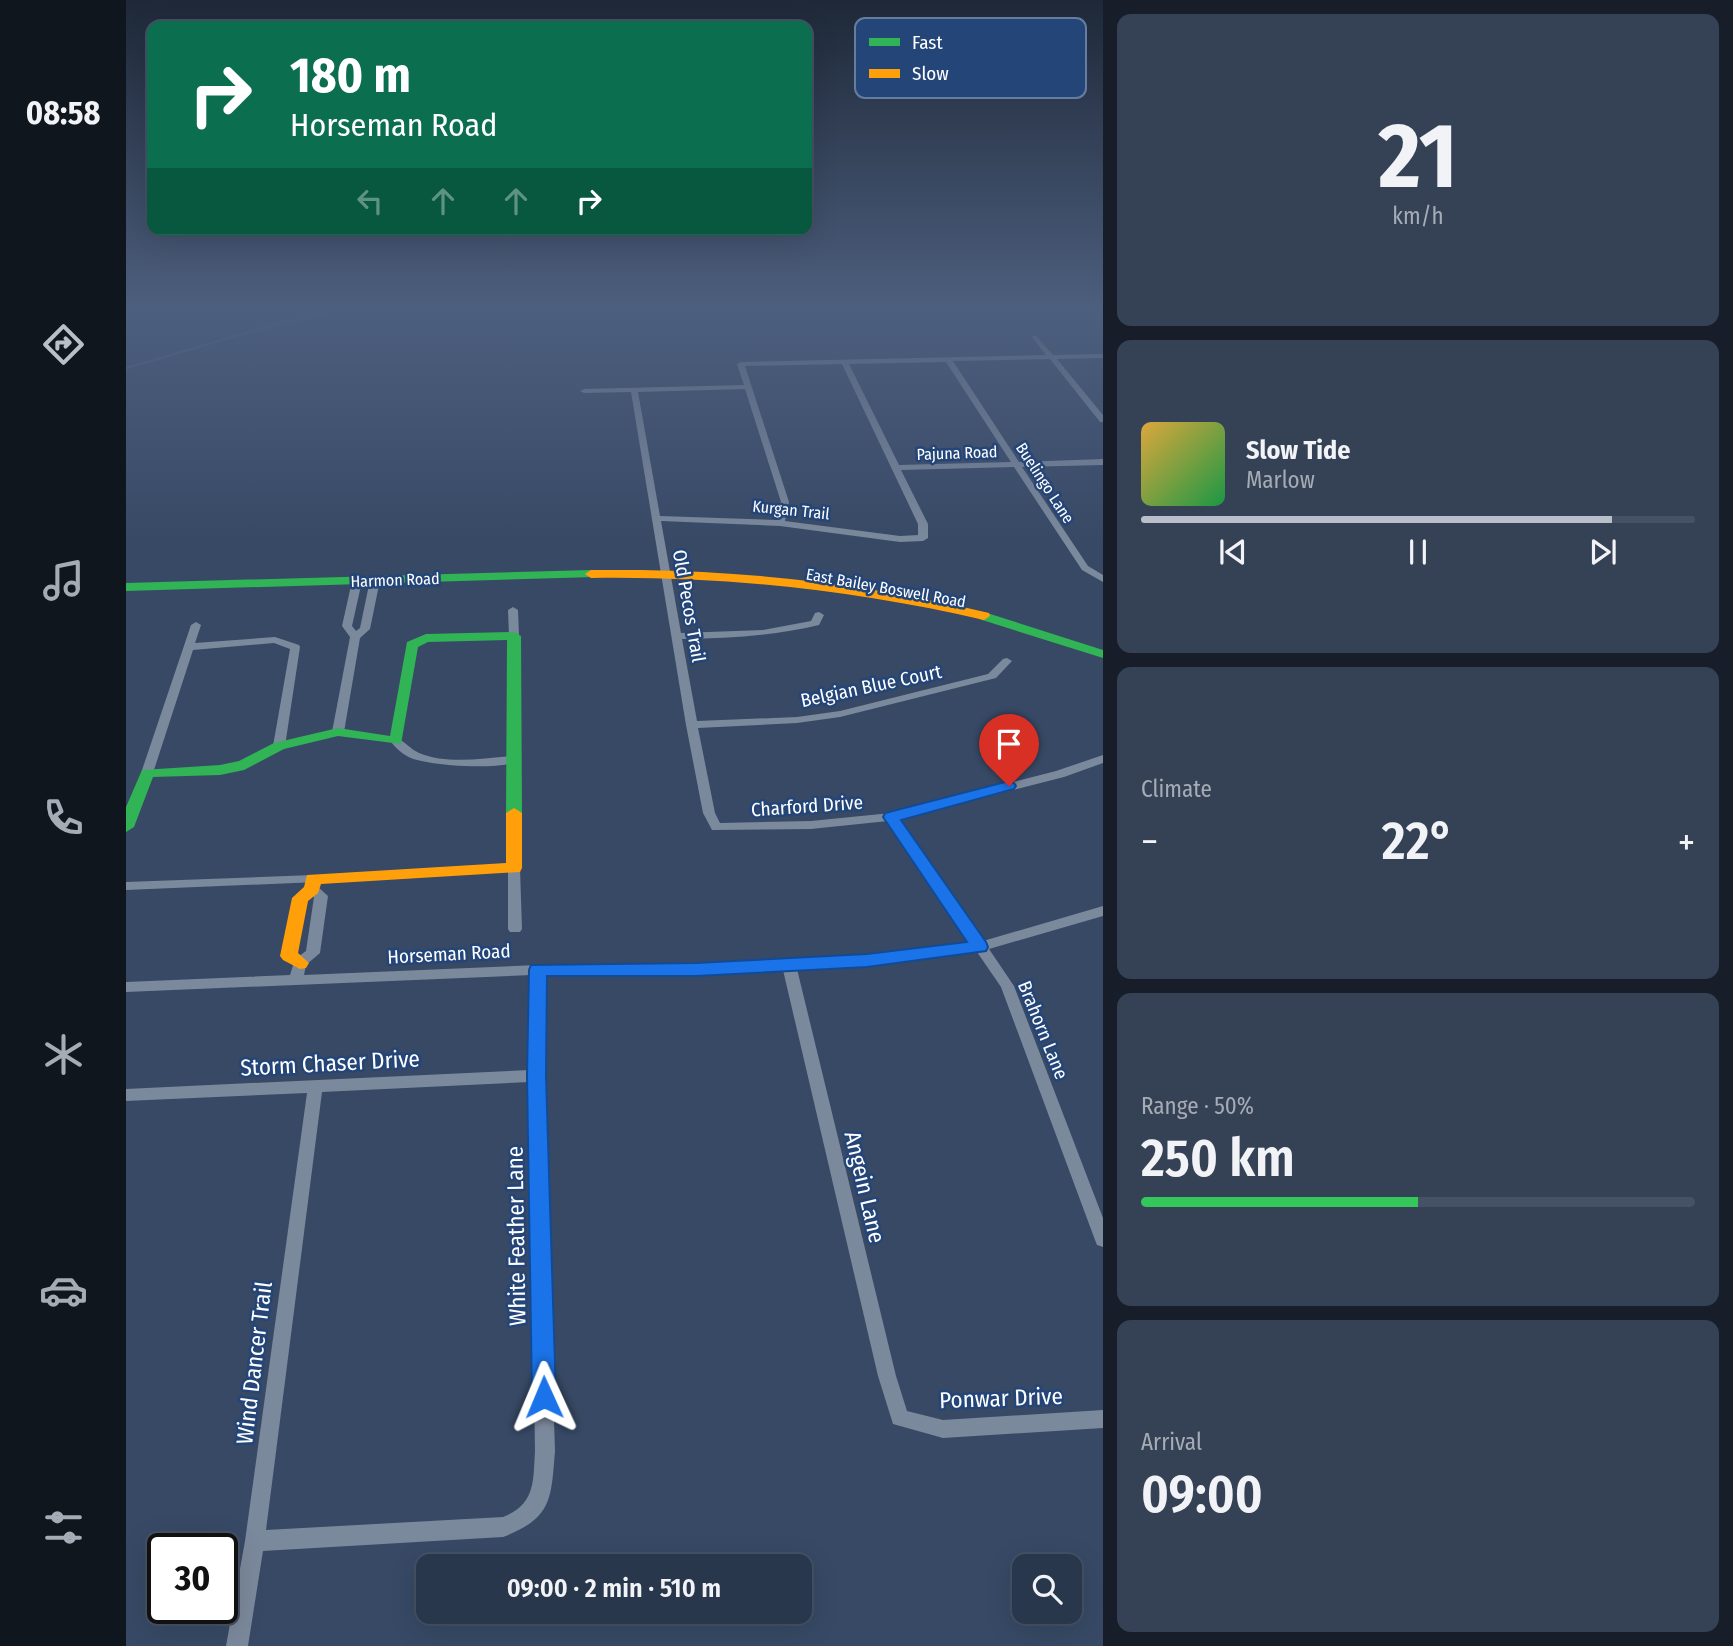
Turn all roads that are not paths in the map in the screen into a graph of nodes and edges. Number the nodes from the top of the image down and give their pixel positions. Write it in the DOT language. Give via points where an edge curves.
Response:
graph roads {
  1 [pos="746,387"];
  2 [pos="716,388"];
  3 [pos="857,388"];
  4 [pos="967,388"];
  5 [pos="1078,388"];
  6 [pos="634,390"];
  7 [pos="583,391"];
  8 [pos="1103,420"];
  9 [pos="1103,462"];
  10 [pos="1017,465"];
  11 [pos="897,468"];
  12 [pos="655,518"];
  13 [pos="780,523"];
  14 [pos="664,568"];
  15 [pos="126,577"];
  16 [pos="1103,579"];
  17 [pos="375,580"];
  18 [pos="357,581"];
  19 [pos="126,587"];
  20 [pos="513,610"];
  21 [pos="819,615"];
  22 [pos="196,625"];
  23 [pos="514,636"];
  24 [pos="677,636"];
  25 [pos="355,637"];
  26 [pos="1103,643"];
  27 [pos="189,647"];
  28 [pos="1103,654"];
  29 [pos="1007,661"];
  30 [pos="692,725"];
  31 [pos="338,732"];
  32 [pos="396,741"];
  33 [pos="279,746"];
  34 [pos="1103,759"];
  35 [pos="514,760"];
  36 [pos="147,773"];
  37 [pos="891,817"];
  38 [pos="126,827"];
  39 [pos="716,827"];
  40 [pos="514,868"];
  41 [pos="312,884"];
  42 [pos="126,886"];
  43 [pos="1103,911"];
  44 [pos="515,929"];
  45 [pos="980,947"];
  46 [pos="300,963"];
  47 [pos="789,965"];
  48 [pos="538,970"];
  49 [pos="296,981"];
  50 [pos="126,987"];
  51 [pos="536,1076"];
  52 [pos="315,1086"];
  53 [pos="126,1095"];
  54 [pos="1103,1240"];
  55 [pos="900,1418"];
  56 [pos="1103,1419"];
  57 [pos="255,1541"];
  58 [pos="237,1646"];
  1 -- 13 [label="street" via="785,502"];
  2 -- 6 [label="street"];
  3 -- 11 [label="street"];
  4 -- 10 [label="street, Buelingo Lane"];
  5 -- 8 [label="street"];
  6 -- 7 [label="street"];
  6 -- 12 [label="street, Old Pecos Trail"];
  9 -- 10 [label="street, Pajuna Road"];
  10 -- 11 [label="street, Pajuna Road"];
  10 -- 16 [label="street, Buelingo Lane" via="1085,568"];
  11 -- 13 [label="street, Kurgan Trail" via="923,524 923,538"];
  12 -- 13 [label="street, Kurgan Trail"];
  12 -- 14 [label="street, Old Pecos Trail"];
  14 -- 15 [label="street, Harmon Road"];
  14 -- 17 [label="street, Harmon Road"];
  14 -- 24 [label="street, Old Pecos Trail"];
  14 -- 26 [label="street, East Bailey Boswell Road" via="796,572 858,580 939,594"];
  14 -- 28 [label="street, East Bailey Boswell Road" via="786,579 930,603 1008,622"];
  17 -- 18 [label="street, Harmon Road"];
  17 -- 25 [label="street" via="365,629"];
  18 -- 19 [label="street, Harmon Road"];
  18 -- 25 [label="street" via="347,626"];
  20 -- 23 [label="street"];
  21 -- 24 [label="street" via="815,623 789,630"];
  22 -- 27 [label="street"];
  23 -- 32 [label="street" via="416,641"];
  23 -- 35 [label="street"];
  24 -- 30 [label="street, Old Pecos Trail"];
  25 -- 31 [label="street"];
  27 -- 33 [label="street" via="275,640 295,647"];
  27 -- 36 [label="street"];
  29 -- 30 [label="street, Belgian Blue Court" via="992,676 840,714"];
  30 -- 39 [label="street, Old Pecos Trail" via="709,813"];
  31 -- 32 [label="street"];
  31 -- 33 [label="street"];
  32 -- 35 [label="street" via="412,754 432,760"];
  33 -- 36 [label="street" via="244,765 220,770"];
  34 -- 37 [label="street, Charford Drive"];
  35 -- 40 [label="street"];
  36 -- 38 [label="street"];
  37 -- 39 [label="street, Charford Drive"];
  37 -- 45 [label="street, Brahorn Lane"];
  40 -- 41 [label="street"];
  40 -- 44 [label="street"];
  41 -- 42 [label="street"];
  41 -- 46 [label="street" via="321,896 313,953"];
  41 -- 46 [label="street" via="300,898 289,956"];
  43 -- 45 [label="street, Horseman Road"];
  45 -- 47 [label="street, Horseman Road"];
  45 -- 54 [label="street, Brahorn Lane" via="1007,986"];
  46 -- 49 [label="street"];
  47 -- 48 [label="street, Horseman Road"];
  47 -- 55 [label="street, Angein Lane"];
  48 -- 49 [label="street, Horseman Road"];
  48 -- 51 [label="street, White Feather Lane"];
  49 -- 50 [label="street, Horseman Road"];
  51 -- 52 [label="street, Storm Chaser Drive"];
  51 -- 57 [label="street, White Feather Lane" via="545,1451 536,1506 523,1521 503,1527"];
  52 -- 53 [label="street, Storm Chaser Drive"];
  52 -- 57 [label="street, Wind Dancer Trail"];
  55 -- 56 [label="street, Ponwar Drive" via="943,1429"];
  57 -- 58 [label="street, Wind Dancer Trail"];
}
